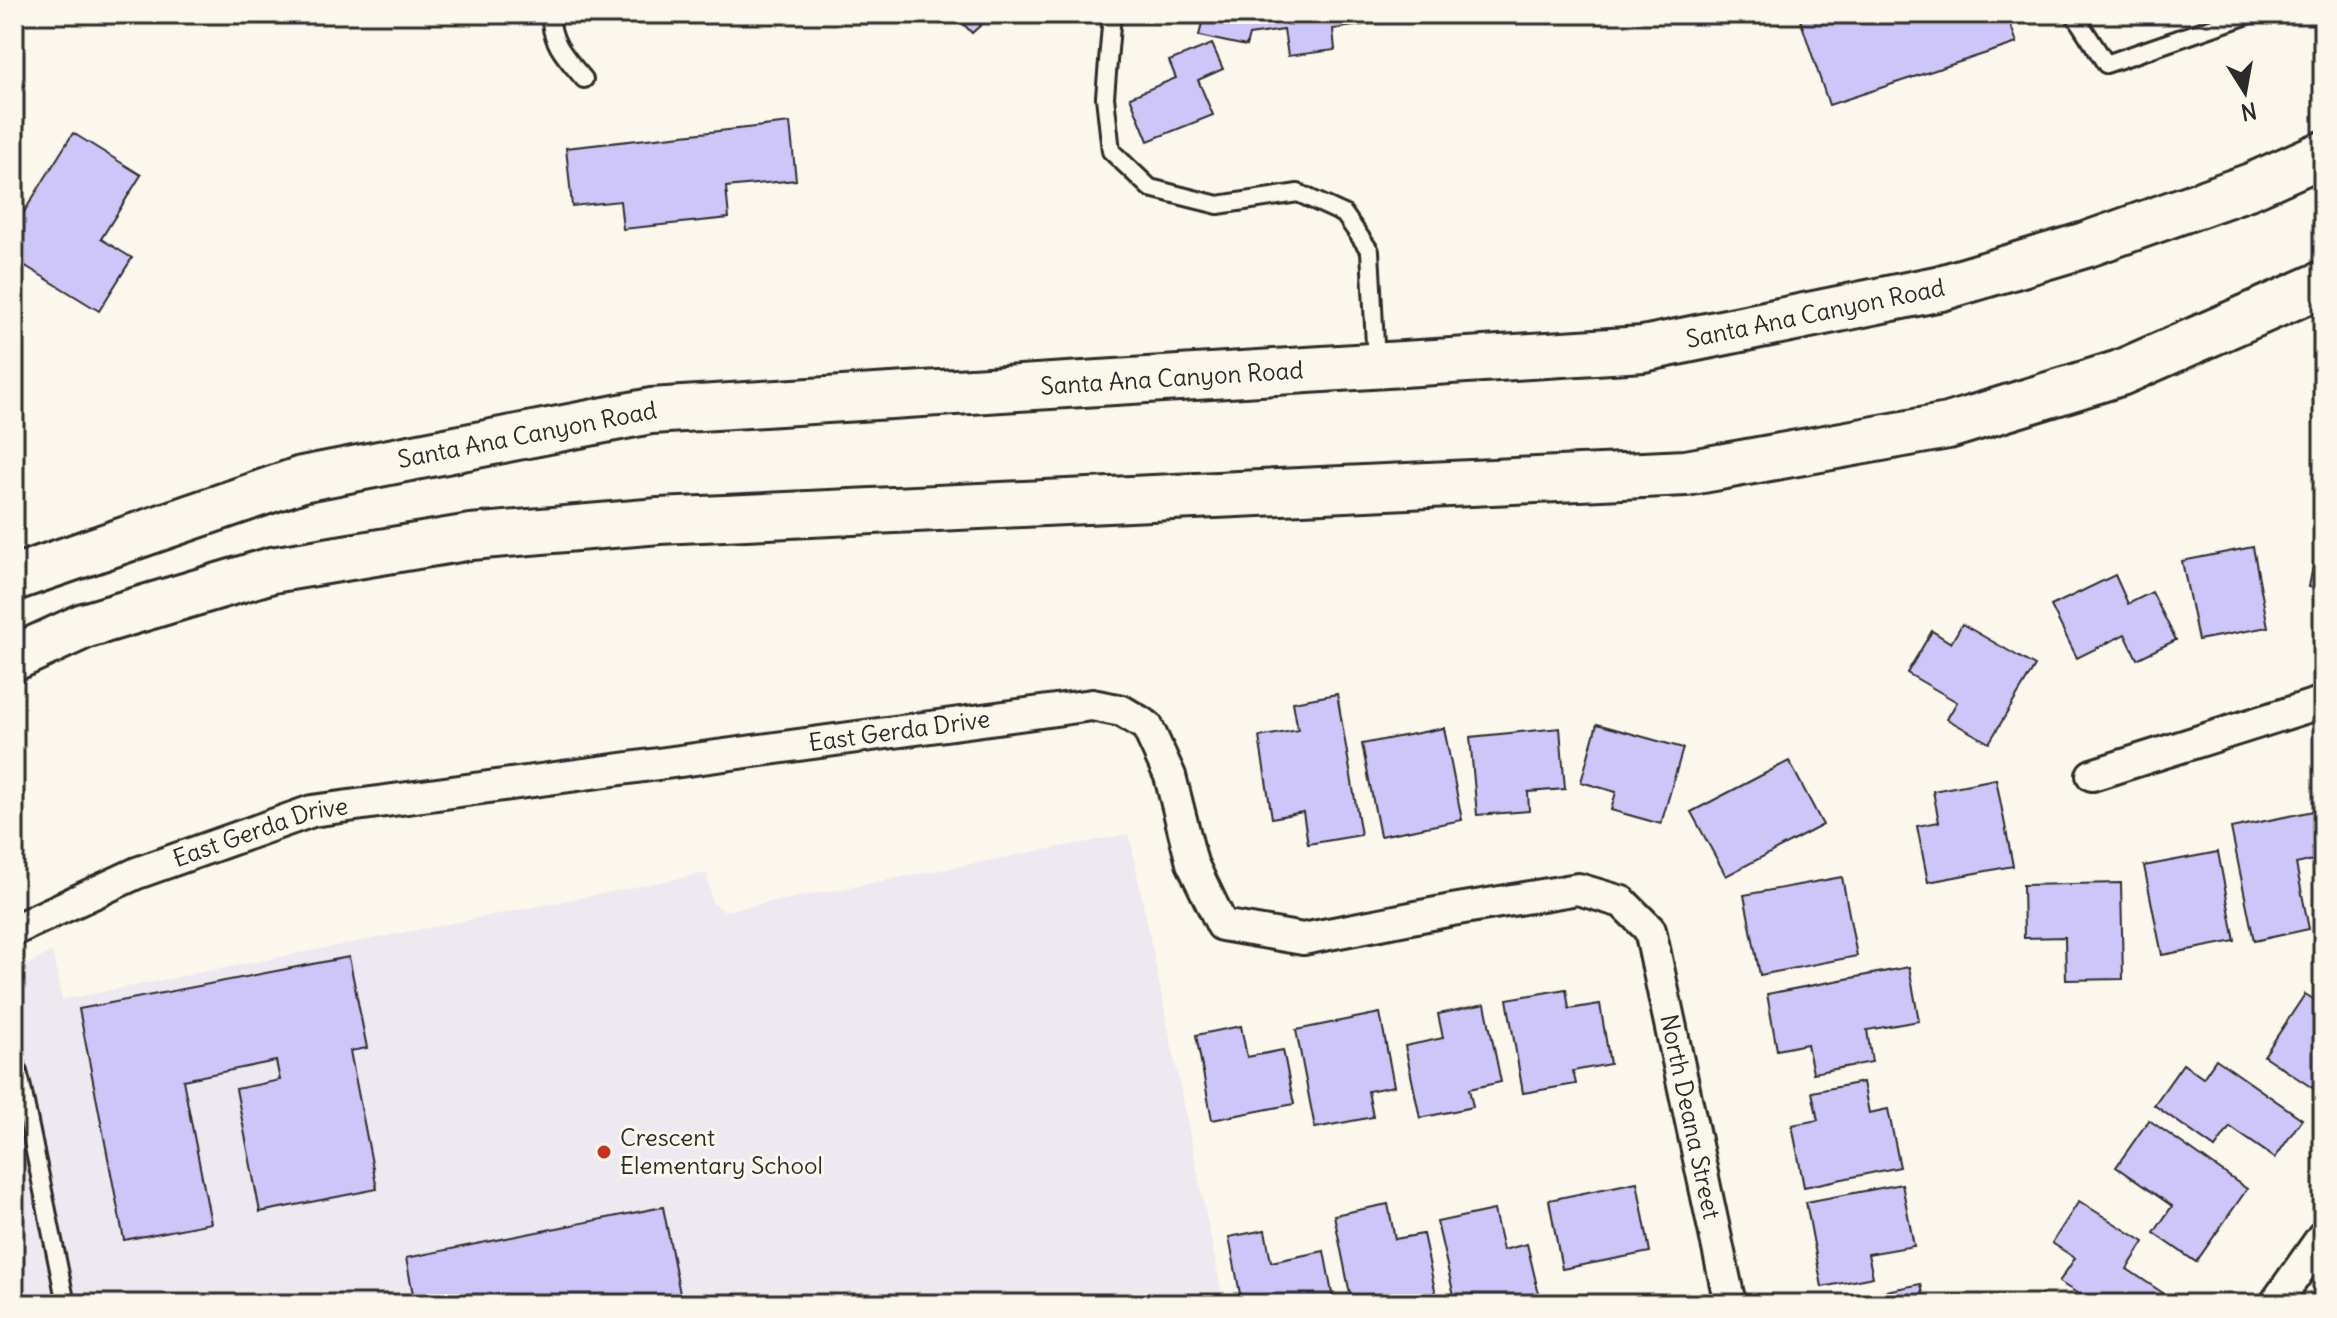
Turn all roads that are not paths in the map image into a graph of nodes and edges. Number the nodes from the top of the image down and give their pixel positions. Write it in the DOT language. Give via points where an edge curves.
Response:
graph roads {
  1 [pos="551,14"];
  2 [pos="1112,14"];
  3 [pos="2074,14"];
  4 [pos="2251,14"];
  5 [pos="584,79"];
  6 [pos="2323,154"];
  7 [pos="2323,284"];
  8 [pos="1376,364"];
  9 [pos="14,578"];
  10 [pos="14,658"];
  11 [pos="2323,702"];
  12 [pos="2092,775"];
  13 [pos="14,930"];
  14 [pos="1650,930"];
  15 [pos="14,1057"];
  16 [pos="2323,1236"];
  17 [pos="66,1304"];
  18 [pos="1730,1304"];
  19 [pos="2275,1304"];
  1 -- 5 [label="lane" via="550,28 560,50"];
  2 -- 8 [label="lane" via="1105,97 1111,151 1150,188 1218,205 1298,193 1344,214 1370,251"];
  3 -- 4 [label="lane" via="2106,64"];
  6 -- 8 [label="main road, Santa Ana Canyon Road" via="2251,186 2085,245 1941,288 1643,349"];
  7 -- 10 [label="main road" via="2120,373 1948,426 1686,473 659,521 471,537 272,570 84,626"];
  8 -- 9 [label="main road, Santa Ana Canyon Road" via="651,411 302,479"];
  11 -- 12 [label="street"];
  13 -- 14 [label="street, East Gerda Drive" via="137,873 312,811 1092,705 1122,711 1147,726 1170,776 1192,863 1222,925 1303,939 1578,889 1622,902"];
  14 -- 18 [label="street, North Deana Street"];
  15 -- 17 [label="lane"];
  16 -- 19 [label="street"];
}
